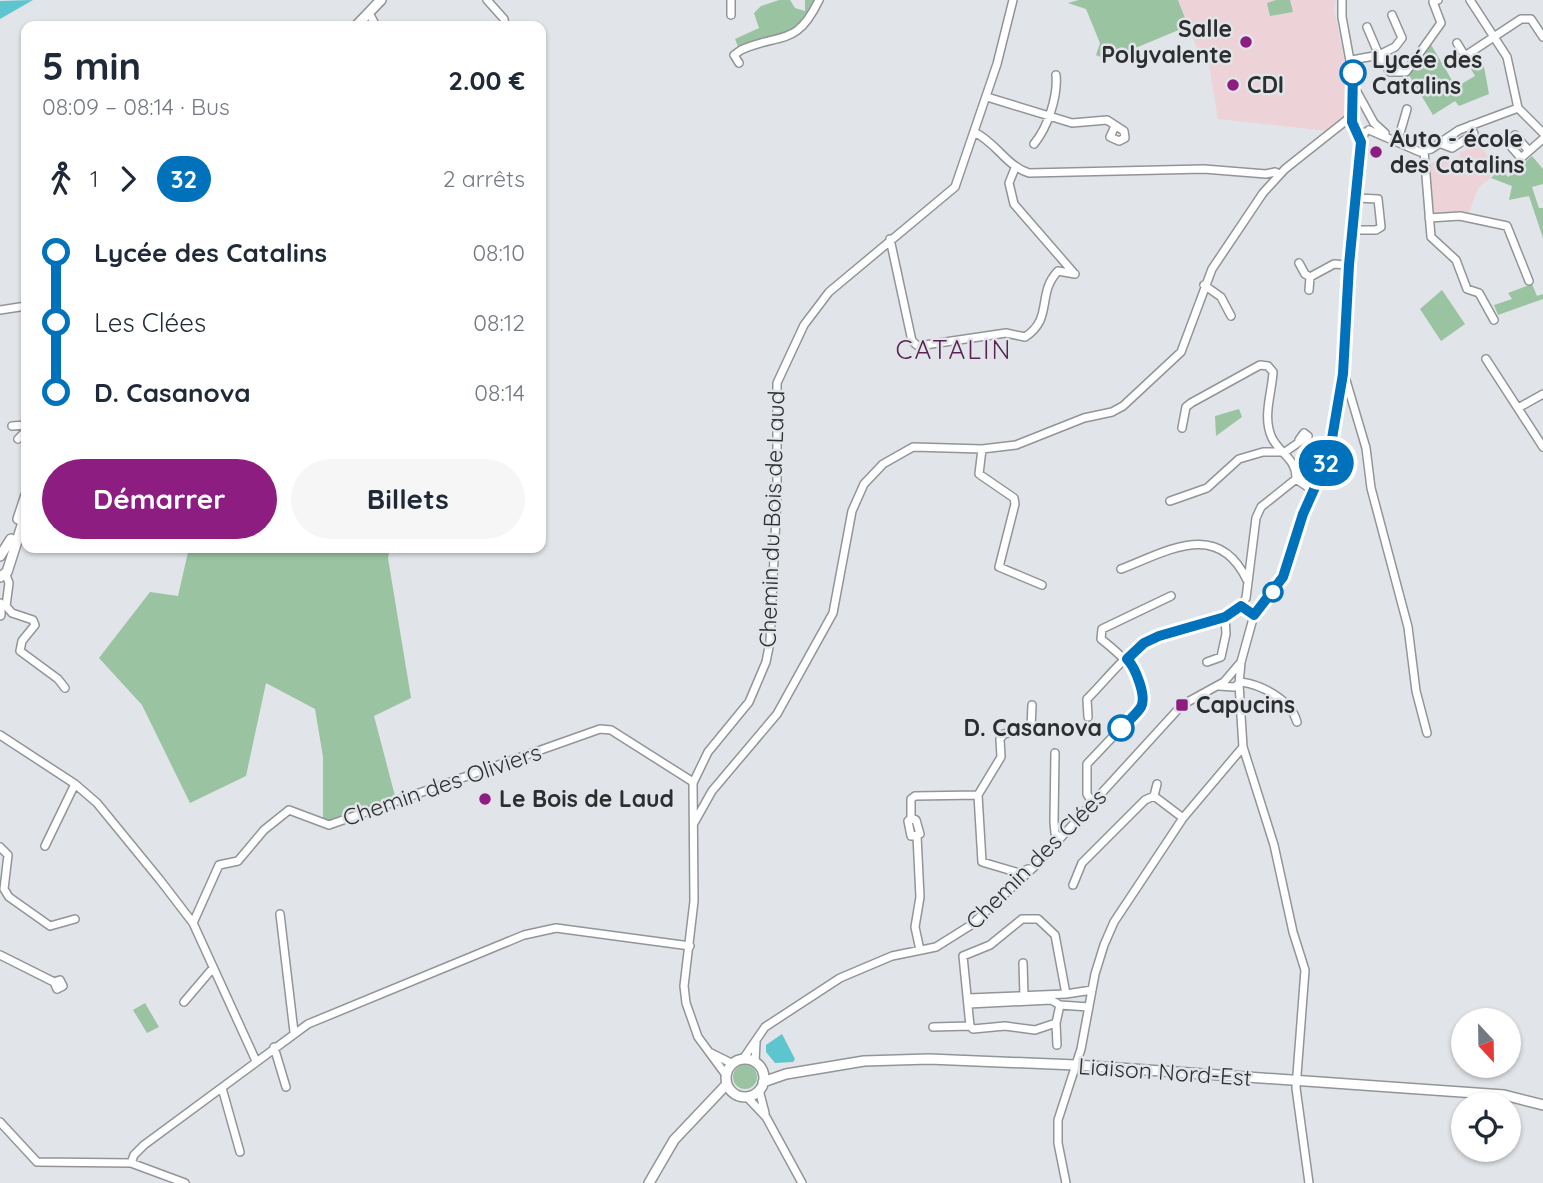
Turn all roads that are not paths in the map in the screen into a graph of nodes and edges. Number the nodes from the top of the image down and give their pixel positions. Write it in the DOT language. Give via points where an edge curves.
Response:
graph roads {
  1 [pos="381,0"];
  2 [pos="487,0"];
  3 [pos="731,0"];
  4 [pos="819,0"];
  5 [pos="1013,0"];
  6 [pos="1342,0"];
  7 [pos="1438,0"];
  8 [pos="1470,0"];
  9 [pos="369,13"];
  10 [pos="731,15"];
  11 [pos="1392,15"];
  12 [pos="361,21"];
  13 [pos="373,21"];
  14 [pos="504,21"];
  15 [pos="1367,27"];
  16 [pos="1494,37"];
  17 [pos="1543,37"];
  18 [pos="1457,43"];
  19 [pos="1379,55"];
  20 [pos="1352,60"];
  21 [pos="739,62"];
  22 [pos="1056,75"];
  23 [pos="1355,89"];
  24 [pos="987,97"];
  25 [pos="1365,108"];
  26 [pos="1407,108"];
  27 [pos="1518,108"];
  28 [pos="1354,113"];
  29 [pos="1049,115"];
  30 [pos="1372,121"];
  31 [pos="1471,125"];
  32 [pos="1340,126"];
  33 [pos="1115,127"];
  34 [pos="1365,131"];
  35 [pos="974,132"];
  36 [pos="1543,133"];
  37 [pos="1543,139"];
  38 [pos="1398,140"];
  39 [pos="1361,142"];
  40 [pos="1439,143"];
  41 [pos="1034,144"];
  42 [pos="1424,151"];
  43 [pos="1529,151"];
  44 [pos="1015,168"];
  45 [pos="1266,174"];
  46 [pos="1279,174"];
  47 [pos="1273,181"];
  48 [pos="1356,198"];
  49 [pos="1429,218"];
  50 [pos="1352,230"];
  51 [pos="890,239"];
  52 [pos="1299,263"];
  53 [pos="1349,265"];
  54 [pos="1310,276"];
  55 [pos="1529,281"];
  56 [pos="1204,285"];
  57 [pos="1308,290"];
  58 [pos="21,307"];
  59 [pos="0,310"];
  60 [pos="1231,316"];
  61 [pos="1494,320"];
  62 [pos="1486,359"];
  63 [pos="1343,374"];
  64 [pos="1543,394"];
  65 [pos="1518,408"];
  66 [pos="21,425"];
  67 [pos="12,426"];
  68 [pos="1182,428"];
  69 [pos="21,436"];
  70 [pos="1272,438"];
  71 [pos="18,439"];
  72 [pos="1299,440"];
  73 [pos="1543,447"];
  74 [pos="982,449"];
  75 [pos="1263,452"];
  76 [pos="1285,452"];
  77 [pos="1296,479"];
  78 [pos="1312,490"];
  79 [pos="1170,501"];
  80 [pos="21,510"];
  81 [pos="21,528"];
  82 [pos="0,556"];
  83 [pos="9,563"];
  84 [pos="1121,569"];
  85 [pos="3,576"];
  86 [pos="1247,581"];
  87 [pos="1042,585"];
  88 [pos="1171,596"];
  89 [pos="1246,598"];
  90 [pos="0,604"];
  91 [pos="1241,606"];
  92 [pos="1261,606"];
  93 [pos="0,615"];
  94 [pos="1254,615"];
  95 [pos="1225,617"];
  96 [pos="1127,659"];
  97 [pos="1207,662"];
  98 [pos="1235,681"];
  99 [pos="65,688"];
  100 [pos="1032,705"];
  101 [pos="1088,717"];
  102 [pos="1297,722"];
  103 [pos="1427,733"];
  104 [pos="0,735"];
  105 [pos="1243,747"];
  106 [pos="1055,753"];
  107 [pos="693,782"];
  108 [pos="75,784"];
  109 [pos="1157,784"];
  110 [pos="978,795"];
  111 [pos="1154,796"];
  112 [pos="1093,804"];
  113 [pos="1183,818"];
  114 [pos="694,824"];
  115 [pos="1060,838"];
  116 [pos="0,846"];
  117 [pos="45,846"];
  118 [pos="1035,866"];
  119 [pos="1073,885"];
  120 [pos="280,914"];
  121 [pos="75,919"];
  122 [pos="192,923"];
  123 [pos="691,946"];
  124 [pos="920,950"];
  125 [pos="0,955"];
  126 [pos="1023,963"];
  127 [pos="213,968"];
  128 [pos="54,982"];
  129 [pos="1092,990"];
  130 [pos="1066,994"];
  131 [pos="1024,996"];
  132 [pos="969,1001"];
  133 [pos="184,1002"];
  134 [pos="1060,1005"];
  135 [pos="1089,1007"];
  136 [pos="1056,1023"];
  137 [pos="970,1026"];
  138 [pos="933,1027"];
  139 [pos="294,1032"];
  140 [pos="757,1037"];
  141 [pos="1057,1045"];
  142 [pos="274,1047"];
  143 [pos="708,1051"];
  144 [pos="743,1059"];
  145 [pos="256,1061"];
  146 [pos="733,1064"];
  147 [pos="758,1065"];
  148 [pos="1076,1065"];
  149 [pos="786,1074"];
  150 [pos="727,1079"];
  151 [pos="1297,1081"];
  152 [pos="761,1086"];
  153 [pos="286,1087"];
  154 [pos="222,1088"];
  155 [pos="735,1094"];
  156 [pos="747,1097"];
  157 [pos="711,1103"];
  158 [pos="1543,1105"];
  159 [pos="766,1117"];
  160 [pos="0,1122"];
  161 [pos="240,1152"];
  162 [pos="131,1163"];
  163 [pos="185,1183"];
  164 [pos="649,1183"];
  165 [pos="802,1183"];
  166 [pos="1066,1183"];
  167 [pos="1308,1183"];
  1 -- 9 [label="main road"];
  2 -- 14 [label="street"];
  3 -- 10 [label="street"];
  4 -- 21 [label="street" via="803,28 741,50 734,55"];
  5 -- 24 [label="street, Chemin du Bois de Laud"];
  6 -- 20 [label="street"];
  7 -- 19 [label="street" via="1433,2 1441,23 1409,69 1390,72"];
  8 -- 16 [label="street"];
  9 -- 12 [label="main road"];
  9 -- 13 [label="street"];
  11 -- 19 [label="street" via="1401,33 1400,43"];
  15 -- 19 [label="street"];
  16 -- 17 [label="street" via="1521,19 1531,19"];
  16 -- 18 [label="street" via="1465,56"];
  16 -- 27 [label="street" via="1507,57"];
  19 -- 20 [label="street"];
  20 -- 23 [label="street"];
  22 -- 29 [label="street"];
  23 -- 25 [label="street"];
  23 -- 28 [label="street"];
  24 -- 29 [label="street"];
  24 -- 35 [label="street, Chemin du Bois de Laud"];
  25 -- 28 [label="street"];
  25 -- 30 [label="street"];
  26 -- 38 [label="street"];
  27 -- 31 [label="street"];
  27 -- 36 [label="street"];
  28 -- 32 [label="street"];
  28 -- 34 [label="street"];
  29 -- 33 [label="street" via="1072,123 1107,120"];
  29 -- 41 [label="street"];
  30 -- 34 [label="street"];
  30 -- 38 [label="street"];
  31 -- 40 [label="street"];
  31 -- 40 [label="street" via="1474,134 1470,139 1452,148"];
  32 -- 34 [label="street"];
  32 -- 46 [label="street"];
  34 -- 39 [label="street"];
  34 -- 39 [label="street"];
  34 -- 42 [label="street"];
  35 -- 44 [label="street" via="985,137"];
  35 -- 51 [label="street, Chemin du Bois de Laud" via="955,187"];
  37 -- 43 [label="street"];
  38 -- 42 [label="street"];
  39 -- 48 [label="street"];
  40 -- 42 [label="street"];
  42 -- 49 [label="street"];
  44 -- 45 [label="street" via="1029,173 1204,169"];
  44 -- 51 [label="street" via="1009,183 1014,204 1077,276 1058,271 1047,283 1043,319 1025,337 1006,333 918,346 912,341"];
  45 -- 46 [label="street"];
  45 -- 47 [label="street"];
  46 -- 47 [label="street"];
  47 -- 56 [label="street" via="1238,226"];
  48 -- 50 [label="street"];
  48 -- 50 [label="street" via="1378,198 1381,227"];
  49 -- 55 [label="street" via="1460,216 1507,226"];
  49 -- 61 [label="street" via="1431,237 1456,260 1467,289 1479,293"];
  50 -- 53 [label="street"];
  51 -- 107 [label="street, Chemin du Bois de Laud" via="829,292 804,324 777,383 770,642 749,702 708,752"];
  52 -- 54 [label="street"];
  53 -- 54 [label="street" via="1334,264"];
  53 -- 63 [label="street"];
  54 -- 57 [label="street"];
  56 -- 60 [label="street" via="1221,297"];
  56 -- 74 [label="street" via="1181,352 1118,410 1016,444"];
  58 -- 59 [label="street"];
  62 -- 65 [label="street"];
  63 -- 78 [label="street" via="1329,456"];
  63 -- 103 [label="street" via="1366,447 1371,488 1408,627"];
  64 -- 65 [label="street"];
  65 -- 73 [label="street"];
  66 -- 67 [label="street"];
  68 -- 70 [label="street" via="1191,403 1264,365 1273,372 1267,399"];
  69 -- 71 [label="street"];
  70 -- 75 [label="street"];
  70 -- 76 [label="street"];
  72 -- 76 [label="street"];
  74 -- 87 [label="street" via="979,474 1014,498 1015,504 999,567"];
  74 -- 114 [label="street" via="913,447 883,464 864,484 852,511 833,613 777,714 712,791"];
  75 -- 76 [label="street"];
  75 -- 79 [label="street" via="1239,459 1198,493"];
  76 -- 77 [label="street" via="1295,466"];
  77 -- 78 [label="street"];
  77 -- 86 [label="street" via="1261,507"];
  78 -- 92 [label="street" via="1283,577"];
  80 -- 82 [label="main road" via="8,548"];
  81 -- 83 [label="main road"];
  82 -- 83 [label="main road"];
  83 -- 85 [label="main road"];
  84 -- 86 [label="street" via="1187,543 1207,543 1230,554"];
  85 -- 99 [label="street" via="9,583 6,606 35,625 22,640 20,651"];
  86 -- 89 [label="street"];
  88 -- 96 [label="street" via="1102,629 1101,639"];
  89 -- 91 [label="street"];
  89 -- 92 [label="street"];
  90 -- 93 [label="main road"];
  91 -- 94 [label="street"];
  91 -- 95 [label="street"];
  92 -- 94 [label="street"];
  94 -- 98 [label="street"];
  95 -- 96 [label="street" via="1159,636"];
  95 -- 97 [label="street" via="1221,657"];
  96 -- 101 [label="street" via="1087,699"];
  96 -- 112 [label="street" via="1143,699 1087,764 1087,794"];
  98 -- 102 [label="street" via="1260,685 1295,712"];
  98 -- 105 [label="street"];
  98 -- 112 [label="street, Chemin des Clées" via="1182,705"];
  100 -- 110 [label="street" via="1031,728 1000,739 1000,757"];
  104 -- 108 [label="street"];
  105 -- 113 [label="street"];
  105 -- 151 [label="street" via="1275,845 1305,970"];
  106 -- 115 [label="street" via="1054,822"];
  107 -- 114 [label="street, Chemin du Bois de Laud"];
  107 -- 122 [label="street, Chemin des Oliviers" via="611,730 600,729 329,825 289,810 264,830 238,861 219,865"];
  108 -- 117 [label="street"];
  108 -- 122 [label="street" via="97,803"];
  109 -- 111 [label="street"];
  110 -- 118 [label="street" via="982,862 1019,873"];
  110 -- 124 [label="street" via="911,799 908,821 910,832 917,836 920,897 915,927"];
  111 -- 113 [label="street"];
  111 -- 119 [label="street" via="1082,863"];
  112 -- 115 [label="street, Chemin des Clées"];
  113 -- 129 [label="street" via="1114,922"];
  114 -- 123 [label="street, Chemin du Bois de Laud"];
  115 -- 118 [label="street, Chemin des Clées"];
  116 -- 121 [label="street" via="8,855 4,884 9,897 50,926"];
  118 -- 124 [label="street, Chemin des Clées" via="971,926 936,947"];
  120 -- 139 [label="street"];
  122 -- 127 [label="street"];
  123 -- 139 [label="street" via="556,928 538,930"];
  123 -- 143 [label="street, Chemin du Bois de Laud" via="685,1003"];
  124 -- 140 [label="street, Chemin des Clées" via="892,956 840,978 779,1016"];
  125 -- 128 [label="street"];
  126 -- 131 [label="street"];
  127 -- 133 [label="street"];
  127 -- 145 [label="street"];
  129 -- 130 [label="street"];
  129 -- 135 [label="street"];
  130 -- 131 [label="street"];
  130 -- 132 [label="street" via="1055,935 1030,917 990,945 963,956"];
  131 -- 132 [label="street"];
  132 -- 134 [label="street" via="1051,1000"];
  132 -- 137 [label="street"];
  134 -- 135 [label="street"];
  134 -- 136 [label="street"];
  135 -- 148 [label="street"];
  136 -- 137 [label="street" via="1035,1030"];
  136 -- 141 [label="street"];
  137 -- 138 [label="street"];
  139 -- 142 [label="street"];
  140 -- 144 [label="street, Chemin des Clées"];
  140 -- 147 [label="street"];
  142 -- 145 [label="street"];
  142 -- 153 [label="street"];
  143 -- 146 [label="street"];
  143 -- 150 [label="street, Chemin du Bois de Laud"];
  144 -- 146 [label="main road"];
  144 -- 147 [label="main road"];
  145 -- 154 [label="street"];
  146 -- 150 [label="main road"];
  147 -- 149 [label="main road, Liaison Nord-Est"];
  147 -- 152 [label="main road"];
  148 -- 149 [label="main road, Liaison Nord-Est" via="888,1060"];
  148 -- 151 [label="main road, Liaison Nord-Est"];
  148 -- 166 [label="street" via="1057,1128"];
  149 -- 152 [label="main road, Liaison Nord-Est"];
  150 -- 155 [label="main road"];
  150 -- 157 [label="main road"];
  151 -- 158 [label="main road, Liaison Nord-Est" via="1504,1096"];
  151 -- 167 [label="street"];
  152 -- 156 [label="main road"];
  152 -- 159 [label="street"];
  154 -- 161 [label="street"];
  154 -- 162 [label="street" via="144,1145"];
  155 -- 156 [label="main road"];
  155 -- 157 [label="main road"];
  156 -- 159 [label="street"];
  157 -- 164 [label="main road" via="674,1140"];
  159 -- 165 [label="street"];
  160 -- 162 [label="street" via="37,1162"];
  162 -- 163 [label="street"];
}
